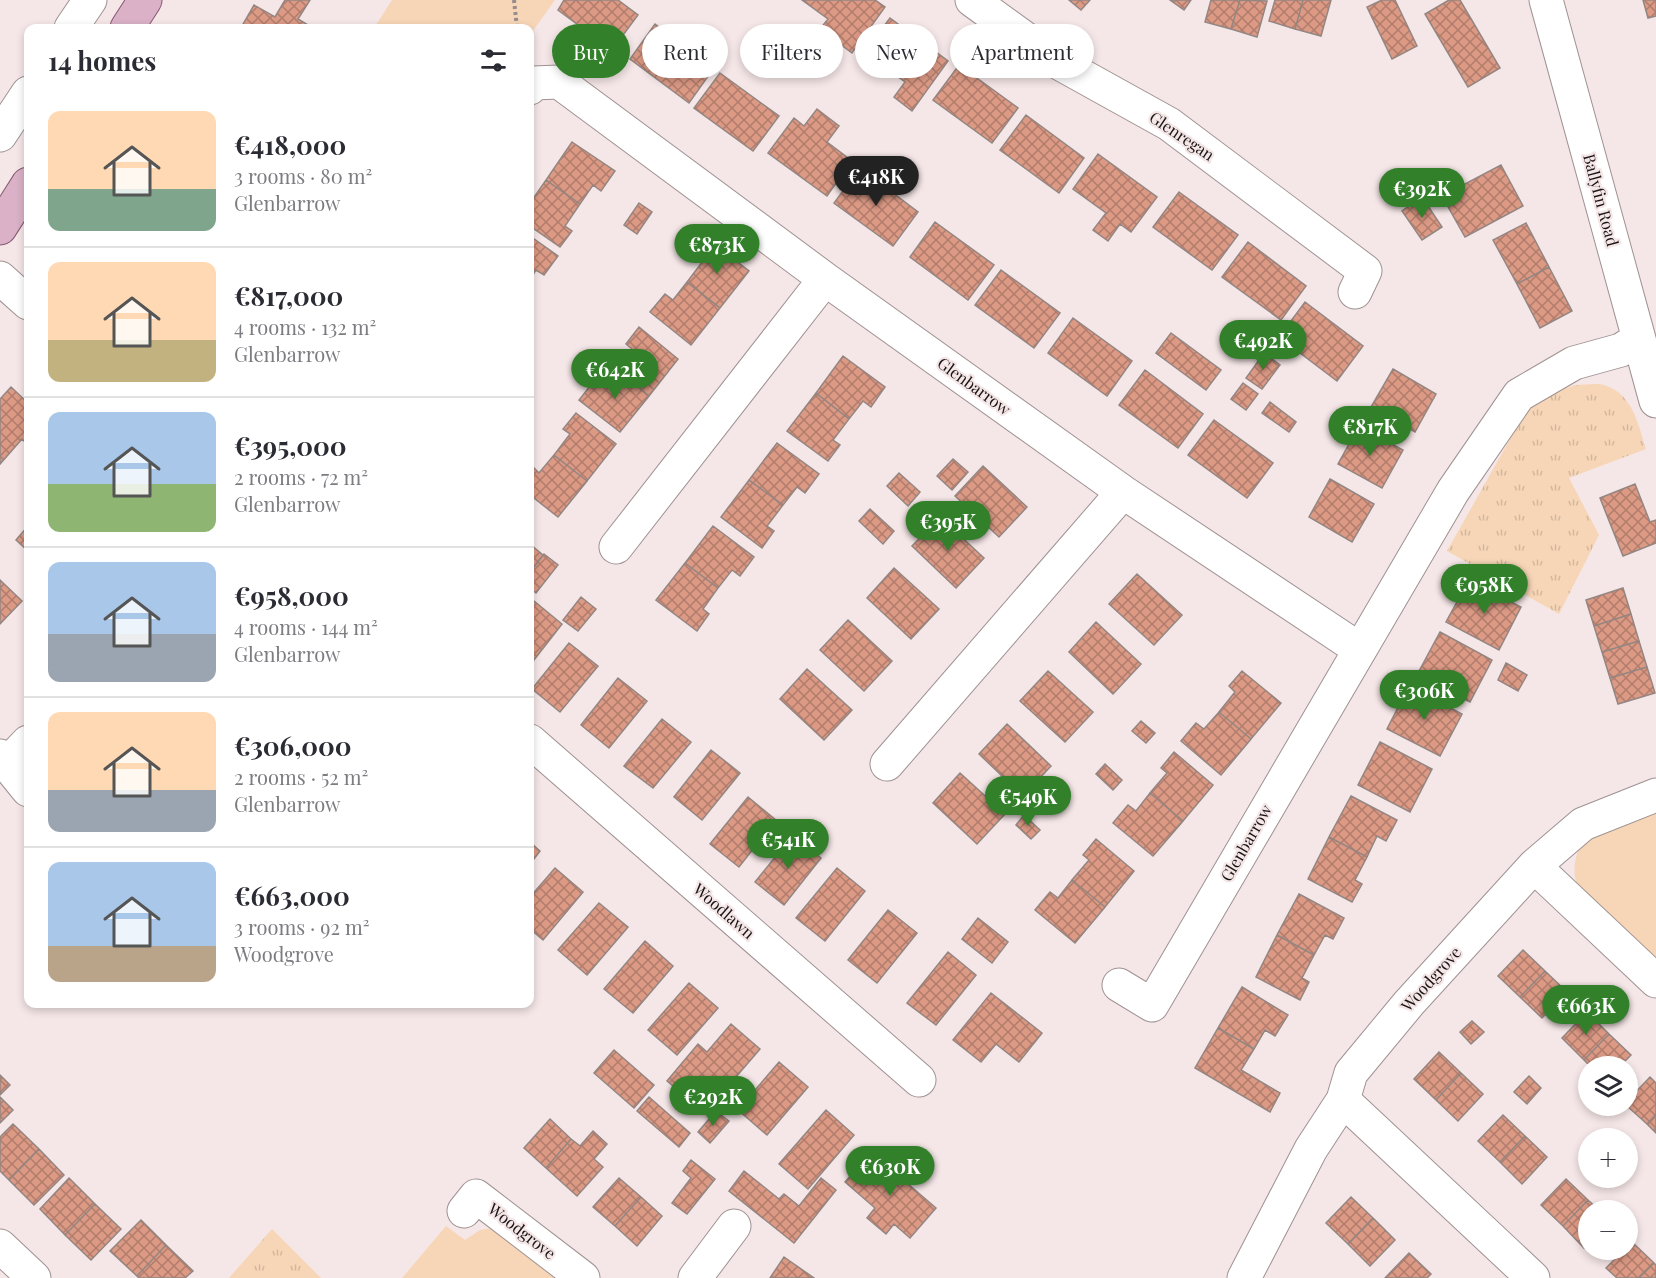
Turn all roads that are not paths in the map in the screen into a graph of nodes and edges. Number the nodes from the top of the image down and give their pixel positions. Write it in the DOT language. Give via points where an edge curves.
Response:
graph roads {
  1 [pos="90,0"];
  2 [pos="972,0"];
  3 [pos="1546,0"];
  4 [pos="74,24"];
  5 [pos="534,83"];
  6 [pos="24,99"];
  7 [pos="0,135"];
  8 [pos="24,190"];
  9 [pos="0,228"];
  10 [pos="0,278"];
  11 [pos="825,279"];
  12 [pos="1355,292"];
  13 [pos="24,299"];
  14 [pos="1638,339"];
  15 [pos="1656,401"];
  16 [pos="1123,492"];
  17 [pos="613,546"];
  18 [pos="1359,649"];
  19 [pos="534,744"];
  20 [pos="12,754"];
  21 [pos="886,763"];
  22 [pos="24,781"];
  23 [pos="1656,795"];
  24 [pos="1534,866"];
  25 [pos="1656,981"];
  26 [pos="1119,985"];
  27 [pos="919,1080"];
  28 [pos="1343,1100"];
  29 [pos="464,1210"];
  30 [pos="734,1226"];
  31 [pos="0,1246"];
  32 [pos="34,1278"];
  33 [pos="583,1278"];
  34 [pos="695,1278"];
  35 [pos="1244,1278"];
  36 [pos="1533,1278"];
  1 -- 4 [label="street"];
  2 -- 12 [label="street, Glenregan" via="1059,63 1169,124 1365,271"];
  3 -- 14 [label="street, Ballyfin Road"];
  5 -- 11 [label="street, Glenbarrow" via="559,82"];
  6 -- 7 [label="street"];
  8 -- 9 [label="main road"];
  10 -- 13 [label="street"];
  11 -- 16 [label="street, Glenbarrow"];
  11 -- 17 [label="street"];
  14 -- 15 [label="street, Ballyfin Road"];
  14 -- 18 [label="street, Glenbarrow" via="1621,350 1574,363 1519,395 1453,491"];
  16 -- 18 [label="street, Glenbarrow"];
  16 -- 21 [label="street"];
  18 -- 26 [label="street, Glenbarrow" via="1152,1005"];
  19 -- 27 [label="street, Woodlawn"];
  20 -- 22 [label="street"];
  23 -- 24 [label="street, Woodgrove" via="1583,824"];
  24 -- 25 [label="street"];
  24 -- 28 [label="street, Woodgrove" via="1358,1064"];
  28 -- 35 [label="street, Woodgrove" via="1311,1149"];
  28 -- 36 [label="street"];
  29 -- 33 [label="street, Woodgrove" via="476,1196"];
  30 -- 34 [label="street"];
  31 -- 32 [label="street"];
}
